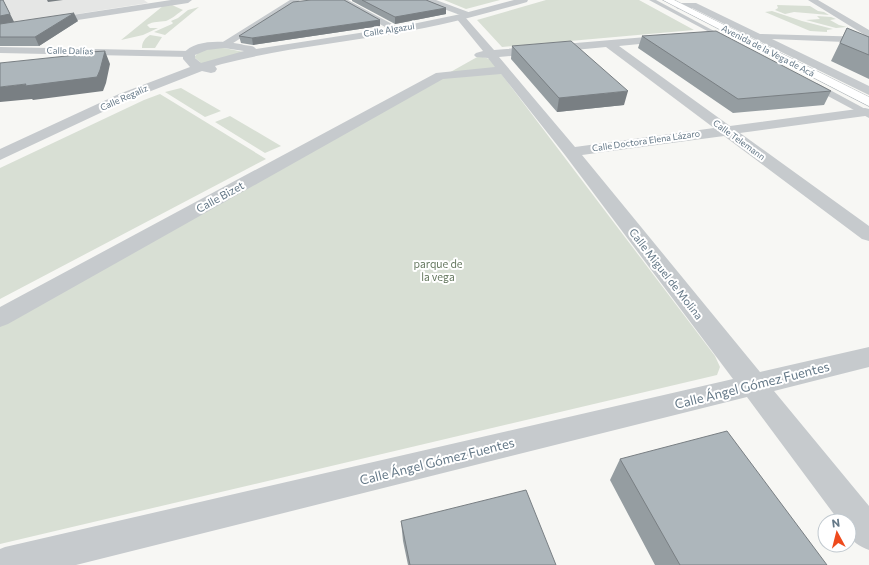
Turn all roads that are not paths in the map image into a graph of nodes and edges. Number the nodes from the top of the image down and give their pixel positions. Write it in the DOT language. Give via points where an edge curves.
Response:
graph roads {
  1 [pos="188,0"];
  2 [pos="296,0"];
  3 [pos="341,0"];
  4 [pos="428,0"];
  5 [pos="524,0"];
  6 [pos="652,0"];
  7 [pos="667,0"];
  8 [pos="812,0"];
  9 [pos="678,6"];
  10 [pos="465,16"];
  11 [pos="0,29"];
  12 [pos="398,30"];
  13 [pos="716,33"];
  14 [pos="869,34"];
  15 [pos="695,36"];
  16 [pos="756,36"];
  17 [pos="679,37"];
  18 [pos="869,40"];
  19 [pos="609,44"];
  20 [pos="737,44"];
  21 [pos="223,45"];
  22 [pos="0,50"];
  23 [pos="250,53"];
  24 [pos="474,58"];
  25 [pos="194,62"];
  26 [pos="215,69"];
  27 [pos="504,70"];
  28 [pos="183,73"];
  29 [pos="440,76"];
  30 [pos="804,80"];
  31 [pos="869,92"];
  32 [pos="868,110"];
  33 [pos="726,130"];
  34 [pos="571,152"];
  35 [pos="0,154"];
  36 [pos="869,235"];
  37 [pos="0,318"];
  38 [pos="869,357"];
  39 [pos="752,384"];
  40 [pos="869,533"];
  41 [pos="53,560"];
  42 [pos="5,565"];
  1 -- 11 [label="street"];
  2 -- 21 [label="street"];
  3 -- 12 [label="street"];
  4 -- 10 [label="street"];
  5 -- 10 [label="street, Calle Algazul"];
  6 -- 13 [label="lane"];
  7 -- 9 [label="main road, Avenida de la Vega de Acá"];
  8 -- 14 [label="street"];
  9 -- 16 [label="street" via="693,5"];
  9 -- 32 [label="main road, Avenida de la Vega de Acá"];
  10 -- 12 [label="street, Calle Algazul"];
  10 -- 24 [label="street, Calle Miguel de Molina"];
  12 -- 23 [label="street, Calle Algazul"];
  13 -- 15 [label="street"];
  13 -- 20 [label="lane"];
  16 -- 18 [label="street"];
  16 -- 31 [label="street"];
  17 -- 19 [label="street"];
  19 -- 24 [label="street"];
  19 -- 33 [label="street, Calle Telemann"];
  21 -- 23 [label="street" via="238,46"];
  21 -- 25 [label="street" via="200,48"];
  22 -- 25 [label="street, Calle Dalías"];
  23 -- 25 [label="street, Calle Regaliz"];
  23 -- 26 [label="street" via="241,65"];
  24 -- 27 [label="street, Calle Miguel de Molina"];
  24 -- 29 [label="street, Calle Bizet"];
  25 -- 26 [label="street"];
  25 -- 28 [label="street, Calle Regaliz"];
  26 -- 28 [label="street"];
  27 -- 29 [label="street, Calle Bizet"];
  27 -- 34 [label="street, Calle Miguel de Molina"];
  28 -- 35 [label="street, Calle Regaliz"];
  29 -- 37 [label="street, Calle Bizet"];
  30 -- 32 [label="lane"];
  32 -- 33 [label="street, Calle Doctora Elena Lázaro"];
  33 -- 34 [label="street, Calle Doctora Elena Lázaro"];
  33 -- 36 [label="street, Calle Telemann"];
  34 -- 39 [label="street, Calle Miguel de Molina"];
  38 -- 39 [label="street, Calle Ángel Gómez Fuentes"];
  39 -- 40 [label="street, Calle Miguel de Molina"];
  39 -- 41 [label="street, Calle Ángel Gómez Fuentes"];
  41 -- 42 [label="street, Calle Ángel Gómez Fuentes"];
}
